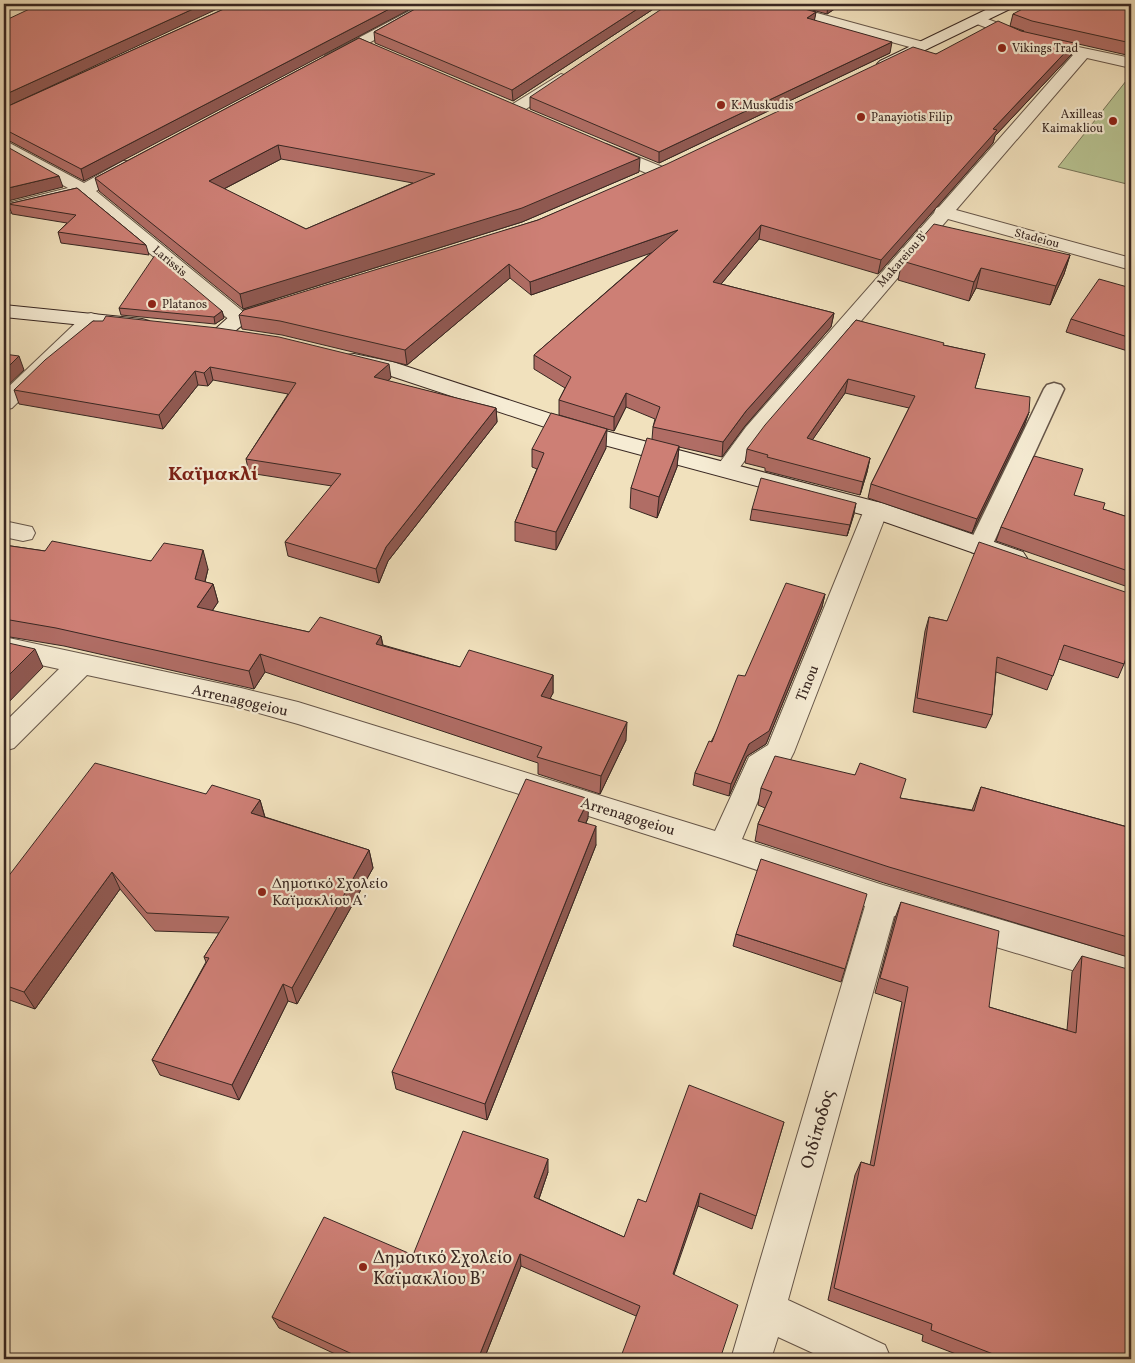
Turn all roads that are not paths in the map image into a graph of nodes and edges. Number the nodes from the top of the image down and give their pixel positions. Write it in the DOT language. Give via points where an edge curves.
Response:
graph roads {
  1 [pos="433,4"];
  2 [pos="769,4"];
  3 [pos="1010,4"];
  4 [pos="977,20"];
  5 [pos="359,43"];
  6 [pos="922,46"];
  7 [pos="377,51"];
  8 [pos="1082,54"];
  9 [pos="1131,64"];
  10 [pos="316,66"];
  11 [pos="870,71"];
  12 [pos="570,72"];
  13 [pos="496,102"];
  14 [pos="514,110"];
  15 [pos="532,117"];
  16 [pos="587,141"];
  17 [pos="4,145"];
  18 [pos="144,158"];
  19 [pos="677,164"];
  20 [pos="659,172"];
  21 [pos="633,183"];
  22 [pos="84,190"];
  23 [pos="4,209"];
  24 [pos="942,212"];
  25 [pos="1131,264"];
  26 [pos="295,300"];
  27 [pos="4,310"];
  28 [pos="239,318"];
  29 [pos="91,319"];
  30 [pos="165,327"];
  31 [pos="247,337"];
  32 [pos="338,356"];
  33 [pos="1054,389"];
  34 [pos="4,403"];
  35 [pos="727,469"];
  36 [pos="876,510"];
  37 [pos="980,546"];
  38 [pos="1033,566"];
  39 [pos="4,647"];
  40 [pos="81,664"];
  41 [pos="4,740"];
  42 [pos="724,846"];
  43 [pos="883,900"];
  44 [pos="1131,974"];
  45 [pos="764,1310"];
  46 [pos="751,1359"];
  47 [pos="870,1359"];
  1 -- 5 [label="street"];
  2 -- 6 [label="street"];
  3 -- 4 [label="street"];
  4 -- 6 [label="street"];
  4 -- 8 [label="street"];
  5 -- 7 [label="street"];
  5 -- 10 [label="street"];
  6 -- 11 [label="street"];
  8 -- 9 [label="street"];
  8 -- 24 [label="street, Makareiou B'"];
  12 -- 14 [label="street"];
  13 -- 14 [label="street"];
  14 -- 15 [label="street"];
  16 -- 20 [label="street"];
  17 -- 22 [label="street, Larissis"];
  18 -- 22 [label="street"];
  19 -- 20 [label="street"];
  20 -- 21 [label="street"];
  22 -- 23 [label="street"];
  22 -- 28 [label="street, Larissis"];
  24 -- 25 [label="street, Stadeiou"];
  24 -- 35 [label="street, Makareiou B'" via="754,432"];
  26 -- 28 [label="street"];
  27 -- 29 [label="street"];
  28 -- 31 [label="street" via="212,332"];
  29 -- 30 [label="street"];
  29 -- 34 [label="street"];
  32 -- 35 [label="street" via="385,367 586,433"];
  33 -- 37 [label="lane"];
  35 -- 36 [label="street"];
  36 -- 37 [label="street"];
  36 -- 42 [label="street, Tinou" via="780,752 759,765"];
  37 -- 38 [label="street"];
  39 -- 40 [label="street, Arrenagogeiou"];
  40 -- 41 [label="street"];
  40 -- 42 [label="street, Arrenagogeiou" via="298,713"];
  42 -- 43 [label="street, Arrenagogeiou"];
  43 -- 44 [label="street, Arrenagogeiou"];
  43 -- 45 [label="street, Οιδίποδος"];
  45 -- 46 [label="street, Οιδίποδος"];
  45 -- 47 [label="street"];
}
